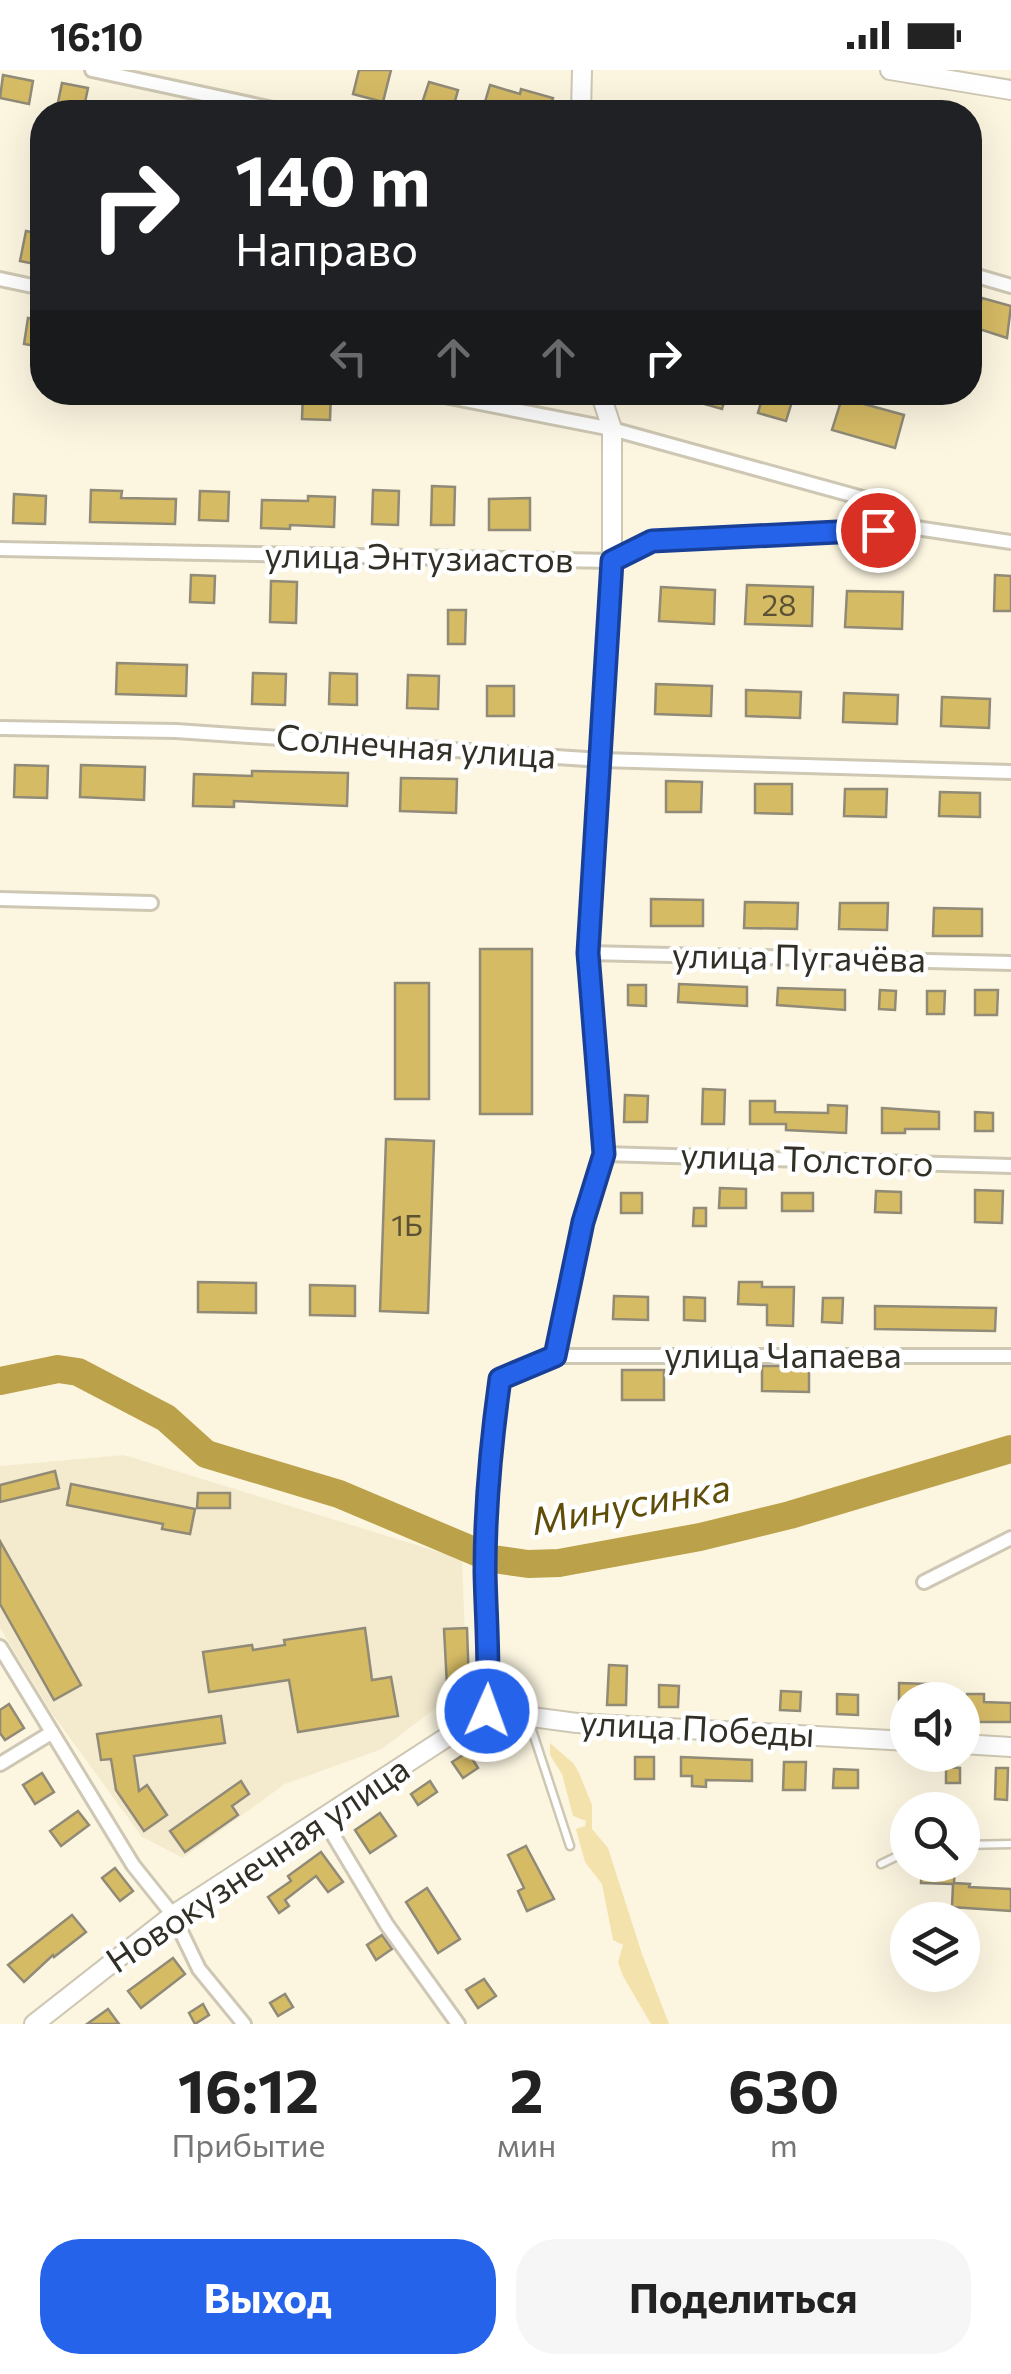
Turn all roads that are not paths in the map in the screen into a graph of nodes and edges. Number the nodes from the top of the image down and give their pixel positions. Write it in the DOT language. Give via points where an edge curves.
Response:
graph roads {
  1 [pos="92,70"];
  2 [pos="582,70"];
  3 [pos="890,70"];
  4 [pos="1011,90"];
  5 [pos="231,100"];
  6 [pos="581,100"];
  7 [pos="0,278"];
  8 [pos="982,278"];
  9 [pos="30,285"];
  10 [pos="1011,286"];
  11 [pos="488,405"];
  12 [pos="604,405"];
  13 [pos="612,430"];
  14 [pos="916,528"];
  15 [pos="1011,542"];
  16 [pos="0,548"];
  17 [pos="612,561"];
  18 [pos="0,728"];
  19 [pos="601,760"];
  20 [pos="1011,772"];
  21 [pos="0,898"];
  22 [pos="151,903"];
  23 [pos="588,953"];
  24 [pos="1011,963"];
  25 [pos="604,1154"];
  26 [pos="1011,1166"];
  27 [pos="555,1356"];
  28 [pos="1011,1356"];
  29 [pos="1011,1538"];
  30 [pos="924,1582"];
  31 [pos="0,1646"];
  32 [pos="487,1711"];
  33 [pos="528,1717"];
  34 [pos="51,1733"];
  35 [pos="890,1740"];
  36 [pos="980,1745"];
  37 [pos="1011,1746"];
  38 [pos="0,1764"];
  39 [pos="323,1818"];
  40 [pos="1011,1844"];
  41 [pos="980,1845"];
  42 [pos="570,1846"];
  43 [pos="890,1860"];
  44 [pos="881,1864"];
  45 [pos="173,1916"];
  46 [pos="452,2020"];
  47 [pos="34,2024"];
  48 [pos="244,2024"];
  1 -- 5 [label="street"];
  2 -- 6 [label="street"];
  3 -- 4 [label="street"];
  7 -- 9 [label="street"];
  8 -- 10 [label="street"];
  11 -- 13 [label="street"];
  12 -- 13 [label="street"];
  13 -- 14 [label="street" via="888,505"];
  13 -- 17 [label="street"];
  14 -- 15 [label="street, улица Энтузиастов"];
  14 -- 17 [label="street, улица Энтузиастов" via="652,541"];
  16 -- 17 [label="street, улица Энтузиастов"];
  17 -- 19 [label="street"];
  18 -- 19 [label="street, Солнечная улица" via="176,730"];
  19 -- 20 [label="street, Солнечная улица"];
  19 -- 23 [label="street"];
  21 -- 22 [label="street"];
  23 -- 24 [label="street, улица Пугачёва"];
  23 -- 25 [label="street"];
  25 -- 26 [label="street, улица Толстого"];
  25 -- 27 [label="street"];
  27 -- 28 [label="street, улица Чапаева"];
  27 -- 32 [label="street" via="500,1379 489,1460"];
  29 -- 30 [label="street"];
  31 -- 34 [label="street"];
  32 -- 33 [label="street, улица Победы"];
  32 -- 39 [label="street, Новокузнечная улица"];
  33 -- 35 [label="street, улица Победы"];
  33 -- 42 [label="lane"];
  34 -- 38 [label="street"];
  34 -- 45 [label="street"];
  36 -- 37 [label="street"];
  39 -- 45 [label="street, Новокузнечная улица"];
  39 -- 46 [label="street"];
  40 -- 41 [label="lane"];
  43 -- 44 [label="lane"];
  45 -- 47 [label="street, Новокузнечная улица"];
  45 -- 48 [label="street" via="199,1970"];
}
